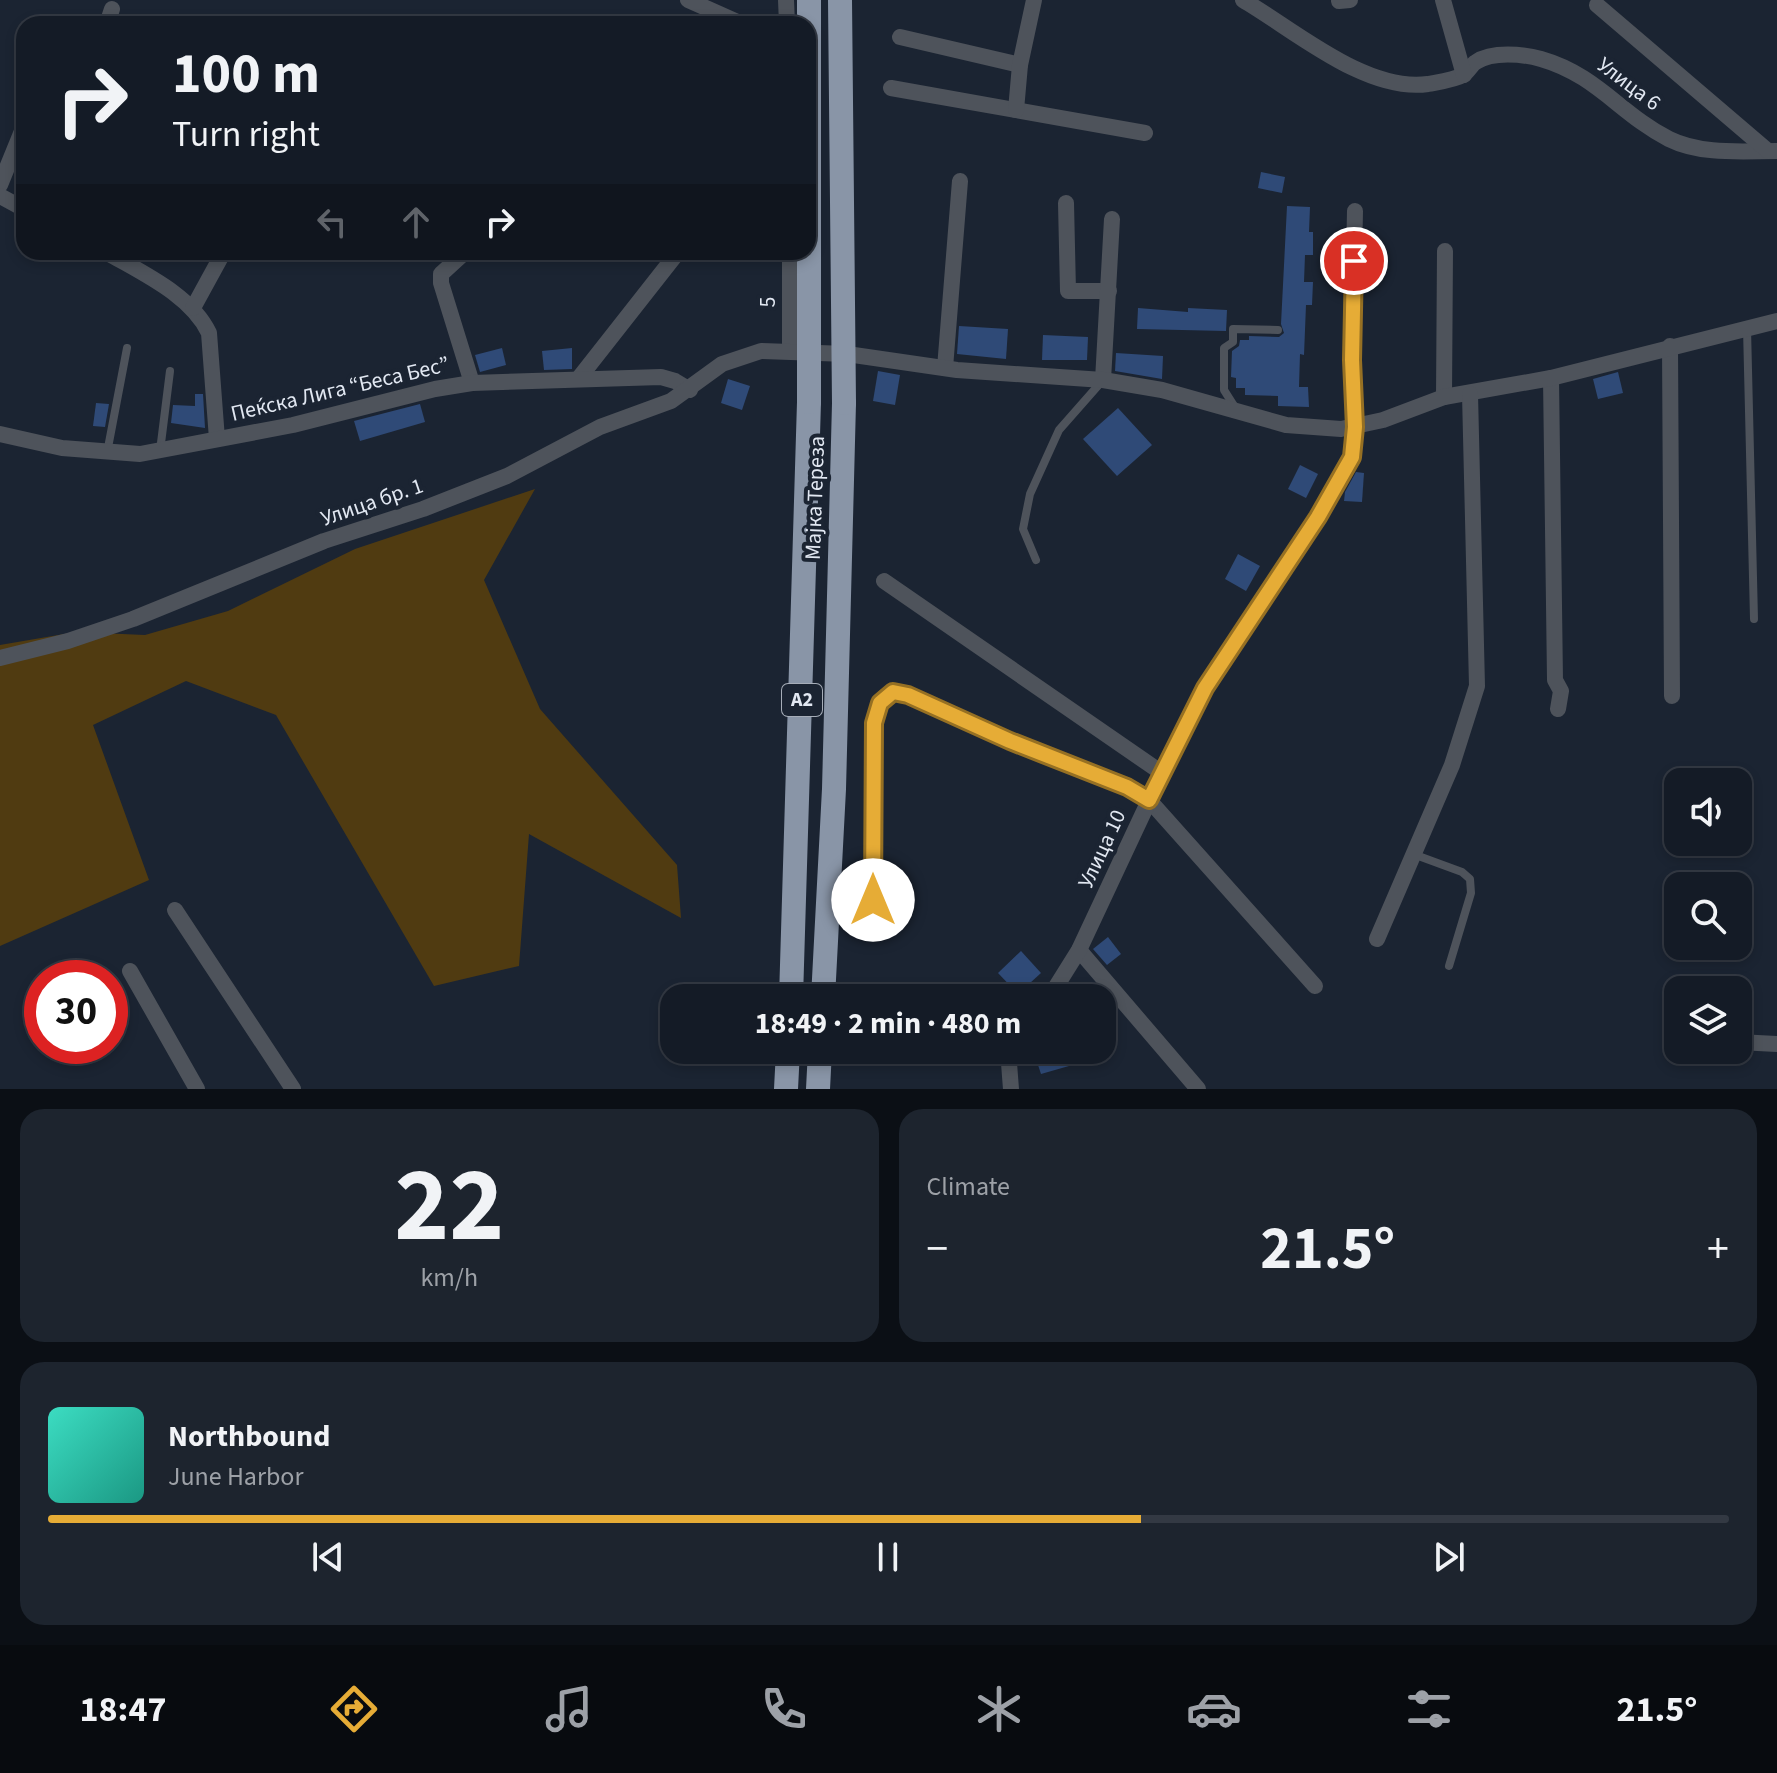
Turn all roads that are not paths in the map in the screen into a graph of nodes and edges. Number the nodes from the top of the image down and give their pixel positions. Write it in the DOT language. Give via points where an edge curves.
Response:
graph roads {
  1 [pos="688,0"];
  2 [pos="840,0"];
  3 [pos="1034,0"];
  4 [pos="1243,0"];
  5 [pos="1350,0"];
  6 [pos="1443,0"];
  7 [pos="1339,1"];
  8 [pos="1597,5"];
  9 [pos="724,16"];
  10 [pos="900,37"];
  11 [pos="1020,65"];
  12 [pos="1464,75"];
  13 [pos="891,88"];
  14 [pos="1016,110"];
  15 [pos="1145,133"];
  16 [pos="16,146"];
  17 [pos="1772,151"];
  18 [pos="960,181"];
  19 [pos="0,185"];
  20 [pos="1066,203"];
  21 [pos="1355,211"];
  22 [pos="1112,219"];
  23 [pos="1445,251"];
  24 [pos="118,260"];
  25 [pos="219,260"];
  26 [pos="456,260"];
  27 [pos="672,260"];
  28 [pos="790,260"];
  29 [pos="809,260"];
  30 [pos="1109,291"];
  31 [pos="193,308"];
  32 [pos="1777,321"];
  33 [pos="1747,327"];
  34 [pos="1278,330"];
  35 [pos="1670,346"];
  36 [pos="127,348"];
  37 [pos="790,351"];
  38 [pos="945,368"];
  39 [pos="170,371"];
  40 [pos="579,378"];
  41 [pos="1551,378"];
  42 [pos="1103,380"];
  43 [pos="472,383"];
  44 [pos="690,390"];
  45 [pos="1470,394"];
  46 [pos="1444,397"];
  47 [pos="1238,413"];
  48 [pos="1355,427"];
  49 [pos="0,434"];
  50 [pos="217,439"];
  51 [pos="160,452"];
  52 [pos="107,453"];
  53 [pos="1036,560"];
  54 [pos="884,581"];
  55 [pos="1754,619"];
  56 [pos="0,658"];
  57 [pos="1672,696"];
  58 [pos="1558,709"];
  59 [pos="1162,773"];
  60 [pos="1149,800"];
  61 [pos="1412,854"];
  62 [pos="175,910"];
  63 [pos="873,926"];
  64 [pos="1377,939"];
  65 [pos="1079,950"];
  66 [pos="1449,966"];
  67 [pos="130,971"];
  68 [pos="791,984"];
  69 [pos="824,984"];
  70 [pos="1058,984"];
  71 [pos="1315,986"];
  72 [pos="1752,1043"];
  73 [pos="1777,1044"];
  74 [pos="787,1064"];
  75 [pos="819,1064"];
  76 [pos="1009,1064"];
  77 [pos="197,1089"];
  78 [pos="293,1089"];
  79 [pos="786,1089"];
  80 [pos="818,1089"];
  81 [pos="1011,1089"];
  82 [pos="1198,1089"];
  1 -- 9 [label="street"];
  2 -- 69 [label="highway, Мајка Тереза / A2, bridge" via="844,403"];
  3 -- 11 [label="street"];
  4 -- 12 [label="street, Улица 6" via="1305,41 1385,80 1411,85"];
  5 -- 7 [label="street"];
  6 -- 12 [label="street"];
  8 -- 17 [label="street"];
  10 -- 11 [label="street"];
  11 -- 14 [label="street"];
  12 -- 17 [label="street, Улица 6" via="1477,61 1507,54 1539,58 1587,78 1672,141 1719,151"];
  13 -- 14 [label="street"];
  14 -- 15 [label="street"];
  16 -- 19 [label="street"];
  18 -- 38 [label="street"];
  20 -- 30 [label="street" via="1068,291"];
  21 -- 48 [label="street, Улица 10"];
  22 -- 30 [label="street"];
  23 -- 46 [label="street"];
  24 -- 31 [label="street"];
  25 -- 31 [label="street"];
  26 -- 43 [label="street, Пеќска Лига “Беса Бес”" via="441,274"];
  27 -- 40 [label="street"];
  28 -- 37 [label="street, 5"];
  29 -- 68 [label="highway, Мајка Тереза / A2, bridge"];
  30 -- 42 [label="street"];
  31 -- 50 [label="street, Пеќска Лига “Беса Бес”" via="209,333"];
  32 -- 33 [label="street"];
  33 -- 35 [label="street"];
  33 -- 55 [label="lane"];
  34 -- 47 [label="lane" via="1233,329 1233,342 1224,348 1224,390"];
  35 -- 41 [label="street"];
  35 -- 57 [label="street"];
  36 -- 52 [label="lane"];
  37 -- 38 [label="street"];
  37 -- 44 [label="street, Улица бр. 1" via="742,355"];
  38 -- 42 [label="street"];
  39 -- 51 [label="lane"];
  40 -- 43 [label="street, Пеќска Лига “Беса Бес”"];
  40 -- 44 [label="street, Пеќска Лига “Беса Бес”" via="661,377"];
  41 -- 45 [label="street"];
  41 -- 58 [label="street"];
  42 -- 47 [label="street" via="1162,390"];
  42 -- 53 [label="lane" via="1059,430 1030,494 1023,529"];
  43 -- 50 [label="street, Пеќска Лига “Беса Бес”"];
  44 -- 56 [label="street, Улица бр. 1" via="600,427 507,476 423,509 324,541 133,619"];
  45 -- 46 [label="street"];
  45 -- 61 [label="street" via="1477,686 1452,765"];
  46 -- 48 [label="street"];
  47 -- 48 [label="street" via="1300,427"];
  48 -- 59 [label="street, Улица 10" via="1349,464 1205,688"];
  49 -- 52 [label="street, Пеќска Лига “Беса Бес”"];
  50 -- 51 [label="street, Пеќска Лига “Беса Бес”"];
  51 -- 52 [label="street, Пеќска Лига “Беса Бес”"];
  54 -- 59 [label="street"];
  59 -- 60 [label="street, Улица 10"];
  60 -- 63 [label="street" via="908,695 888,694 874,723"];
  60 -- 65 [label="street, Улица 10"];
  60 -- 71 [label="street"];
  61 -- 64 [label="street"];
  61 -- 66 [label="lane" via="1470,879 1471,893"];
  62 -- 78 [label="street"];
  65 -- 70 [label="street, Улица 10"];
  65 -- 82 [label="street"];
  67 -- 77 [label="street"];
  72 -- 73 [label="street"];
  74 -- 79 [label="highway"];
  75 -- 80 [label="highway"];
  76 -- 81 [label="street"];
}
